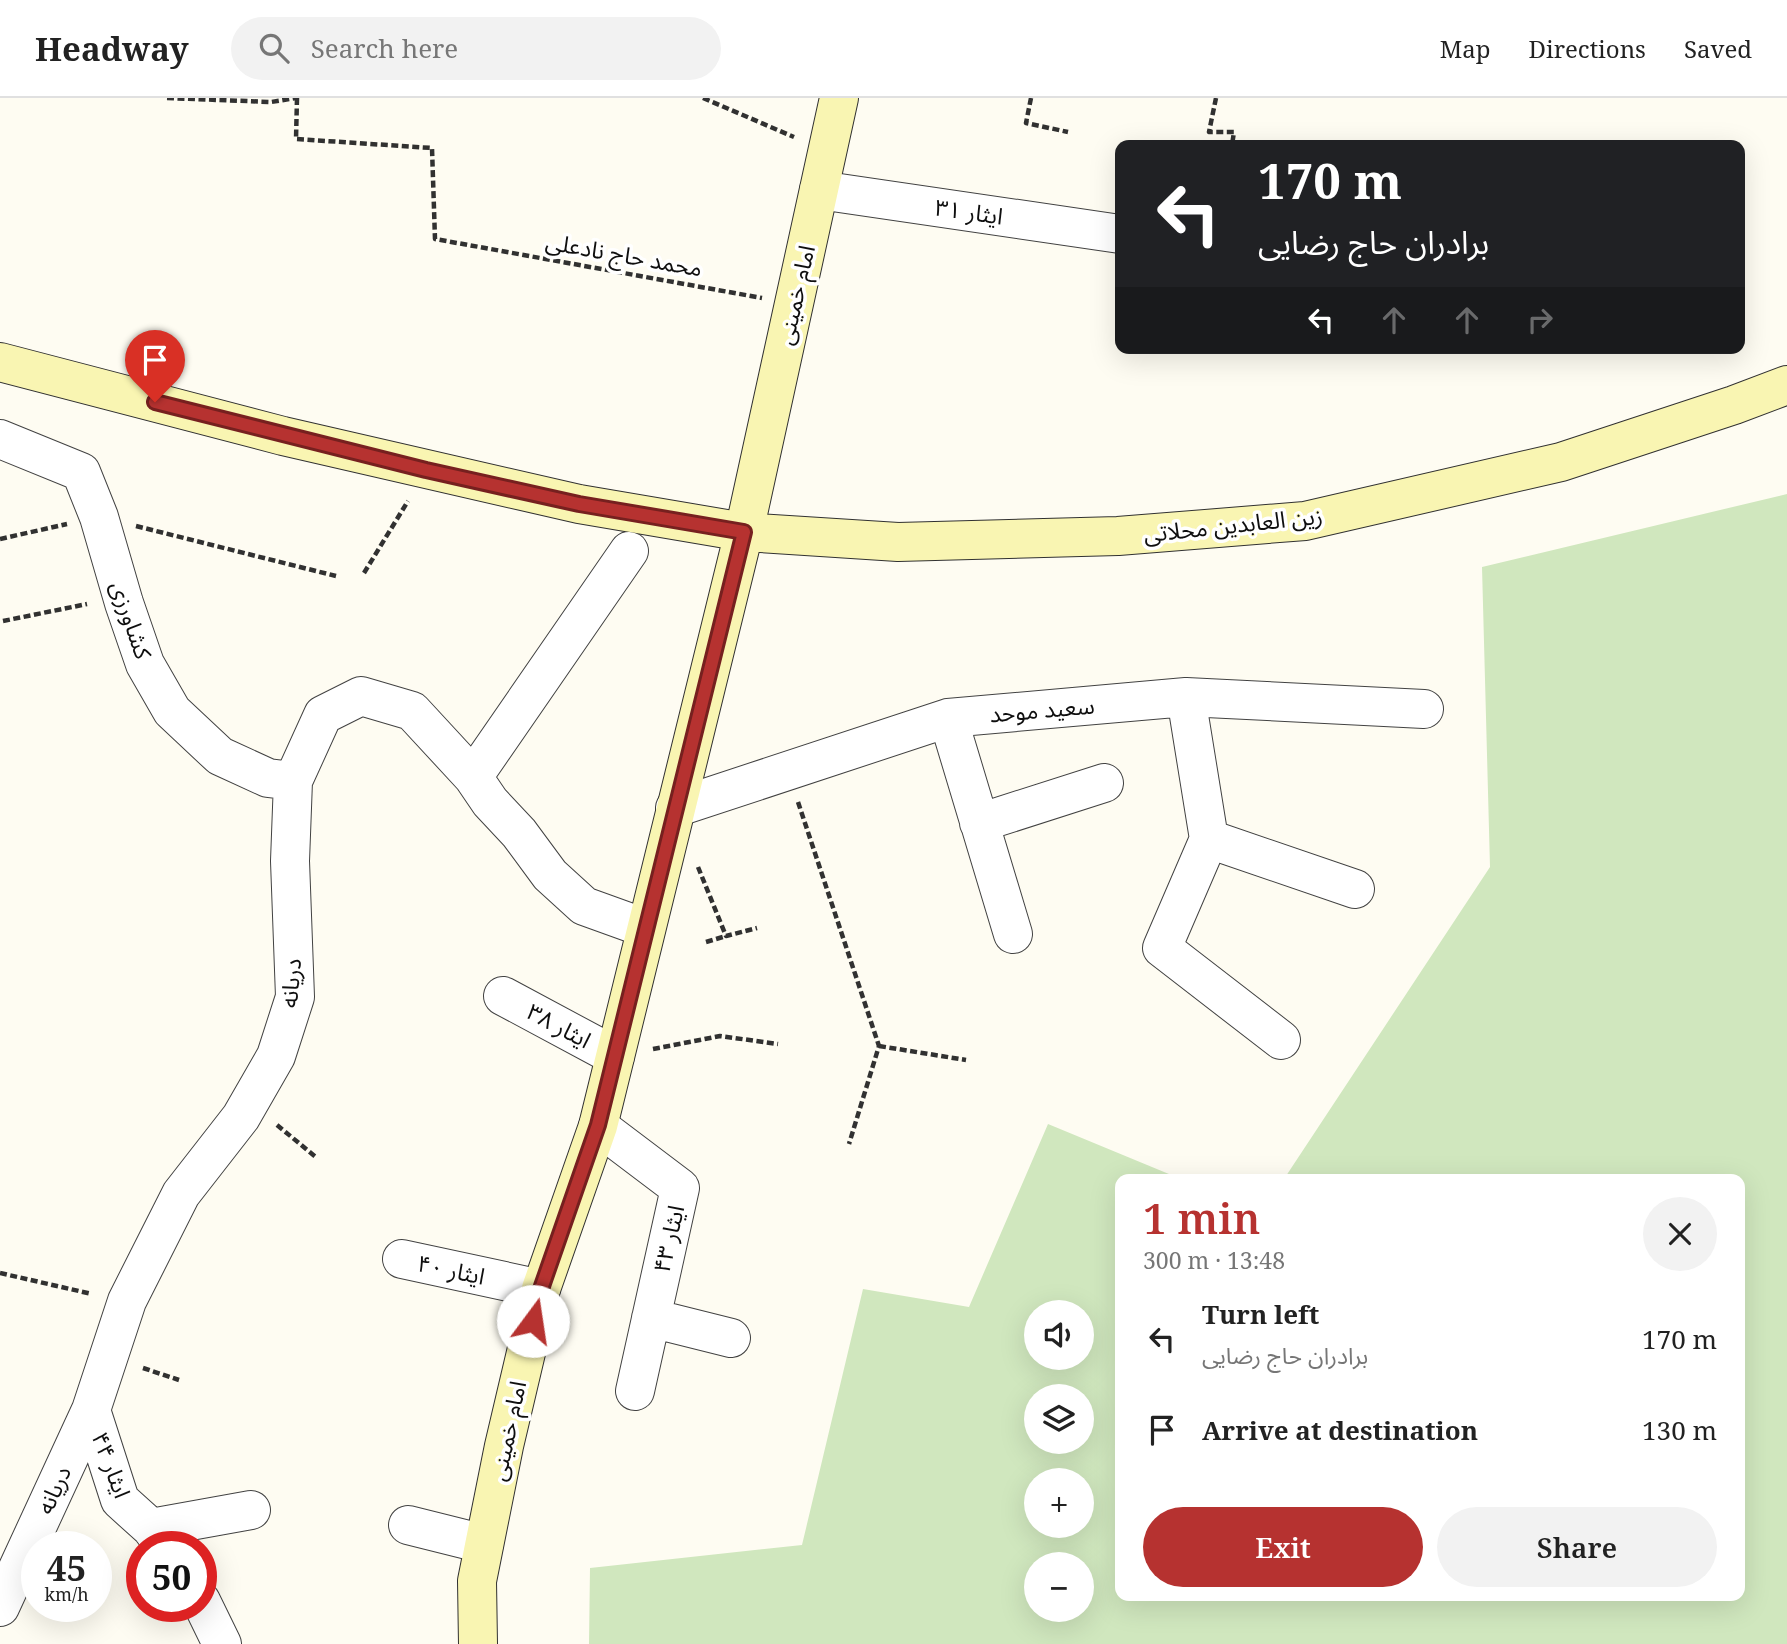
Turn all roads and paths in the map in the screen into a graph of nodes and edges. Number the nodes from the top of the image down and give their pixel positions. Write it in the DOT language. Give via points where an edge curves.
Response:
graph roads {
  1 [pos="167,98"];
  2 [pos="297,98"];
  3 [pos="703,98"];
  4 [pos="839,98"];
  5 [pos="1031,98"];
  6 [pos="1216,98"];
  7 [pos="1068,132"];
  8 [pos="1233,140"];
  9 [pos="827,151"];
  10 [pos="819,190"];
  11 [pos="1115,233"];
  12 [pos="794,304"];
  13 [pos="0,362"];
  14 [pos="1787,386"];
  15 [pos="0,439"];
  16 [pos="426,470"];
  17 [pos="99,517"];
  18 [pos="744,532"];
  19 [pos="0,539"];
  20 [pos="629,551"];
  21 [pos="364,573"];
  22 [pos="336,576"];
  23 [pos="122,597"];
  24 [pos="3,621"];
  25 [pos="1186,697"];
  26 [pos="1424,709"];
  27 [pos="948,718"];
  28 [pos="787,771"];
  29 [pos="473,777"];
  30 [pos="293,781"];
  31 [pos="1104,783"];
  32 [pos="675,808"];
  33 [pos="979,824"];
  34 [pos="1209,839"];
  35 [pos="695,859"];
  36 [pos="1355,889"];
  37 [pos="645,928"];
  38 [pos="757,928"];
  39 [pos="1013,934"];
  40 [pos="726,936"];
  41 [pos="706,942"];
  42 [pos="503,996"];
  43 [pos="1281,1040"];
  44 [pos="778,1044"];
  45 [pos="879,1046"];
  46 [pos="615,1056"];
  47 [pos="966,1060"];
  48 [pos="250,1101"];
  49 [pos="598,1125"];
  50 [pos="849,1144"];
  51 [pos="317,1158"];
  52 [pos="402,1259"];
  53 [pos="0,1273"];
  54 [pos="541,1289"];
  55 [pos="127,1301"];
  56 [pos="651,1318"];
  57 [pos="732,1338"];
  58 [pos="635,1391"];
  59 [pos="91,1410"];
  60 [pos="251,1510"];
  61 [pos="408,1525"];
  62 [pos="151,1531"];
  63 [pos="181,1531"];
  64 [pos="484,1544"];
  65 [pos="0,1607"];
  66 [pos="211,1622"];
  67 [pos="222,1644"];
  68 [pos="478,1644"];
  1 -- 2 [label="path" via="271,102"];
  2 -- 12 [label="path, محمد حاج نادعلی" via="296,139 432,148 435,239"];
  3 -- 9 [label="path"];
  4 -- 9 [label="main road, امام خمینی"];
  5 -- 7 [label="path" via="1026,122"];
  6 -- 8 [label="path" via="1209,132 1234,132"];
  9 -- 10 [label="main road, امام خمینی"];
  10 -- 11 [label="street, ایثار ۳۱"];
  10 -- 12 [label="main road, امام خمینی"];
  12 -- 18 [label="main road, امام خمینی"];
  13 -- 16 [label="main road, زین العابدین محلاتی"];
  14 -- 18 [label="main road, زین العابدین محلاتی" via="1561,462 1305,521 1118,536 898,542"];
  15 -- 17 [label="street, کشاورزی" via="80,472"];
  16 -- 18 [label="main road, زین العابدین محلاتی" via="579,504"];
  16 -- 21 [label="path"];
  17 -- 19 [label="path"];
  17 -- 22 [label="path"];
  17 -- 23 [label="street, کشاورزی"];
  18 -- 32 [label="main road, امام خمینی"];
  20 -- 29 [label="street"];
  23 -- 24 [label="path"];
  23 -- 30 [label="street, کشاورزی" via="145,664 172,711 220,756 268,778"];
  25 -- 26 [label="street, سعید موحد"];
  25 -- 27 [label="street, سعید موحد"];
  25 -- 34 [label="street"];
  27 -- 28 [label="street, سعید موحد"];
  27 -- 33 [label="street"];
  28 -- 32 [label="street, سعید موحد"];
  28 -- 45 [label="path"];
  29 -- 30 [label="street, دریانه" via="412,711 361,696 323,715"];
  29 -- 37 [label="street, دریانه" via="550,875 584,906"];
  30 -- 48 [label="street, دریانه" via="290,861 295,997 276,1056"];
  31 -- 33 [label="street"];
  32 -- 37 [label="main road, امام خمینی"];
  33 -- 39 [label="street"];
  34 -- 36 [label="street"];
  34 -- 43 [label="street" via="1162,948"];
  35 -- 40 [label="path"];
  37 -- 46 [label="main road, امام خمینی"];
  38 -- 40 [label="path"];
  40 -- 41 [label="path"];
  42 -- 46 [label="street, ایثار ۳۸"];
  44 -- 46 [label="path" via="720,1036"];
  45 -- 47 [label="path"];
  45 -- 50 [label="path"];
  46 -- 49 [label="main road, امام خمینی"];
  48 -- 51 [label="path"];
  48 -- 55 [label="street, دریانه" via="181,1194"];
  49 -- 54 [label="main road, امام خمینی"];
  49 -- 56 [label="street, ایثار ۴۳" via="680,1188"];
  52 -- 54 [label="street, ایثار ۴۰"];
  53 -- 55 [label="path"];
  54 -- 64 [label="main road, امام خمینی"];
  55 -- 59 [label="street, دریانه"];
  56 -- 57 [label="street"];
  56 -- 58 [label="street, ایثار ۴۳"];
  59 -- 62 [label="street, ایثار ۴۴" via="120,1500"];
  59 -- 65 [label="street, دریانه"];
  60 -- 63 [label="street"];
  61 -- 64 [label="street"];
  64 -- 68 [label="main road, امام خمینی" via="477,1581"];
  66 -- 67 [label="street"];
}
